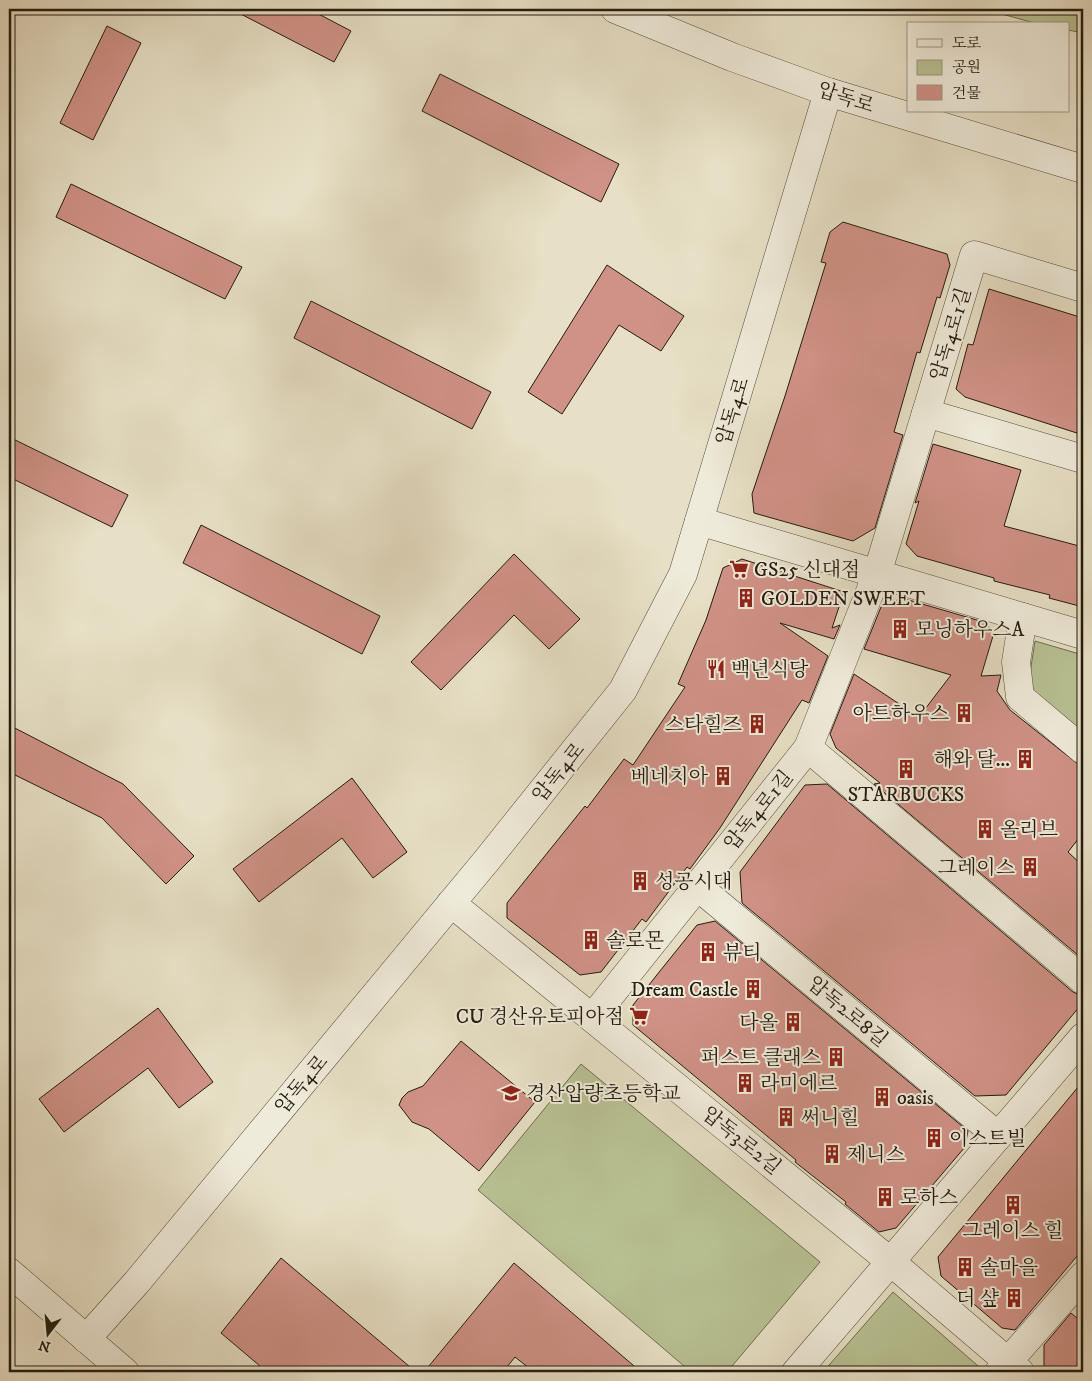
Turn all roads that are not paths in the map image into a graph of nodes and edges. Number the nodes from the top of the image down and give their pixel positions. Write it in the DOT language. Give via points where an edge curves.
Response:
graph roads {
  1 [pos="615,9"];
  2 [pos="828,92"];
  3 [pos="1083,169"];
  4 [pos="1083,288"];
  5 [pos="926,413"];
  6 [pos="1083,459"];
  7 [pos="699,521"];
  8 [pos="877,574"];
  9 [pos="1023,617"];
  10 [pos="1083,635"];
  11 [pos="808,748"];
  12 [pos="1083,750"];
  13 [pos="697,886"];
  14 [pos="451,903"];
  15 [pos="1083,980"];
  16 [pos="592,1018"];
  17 [pos="1083,1037"];
  18 [pos="998,1136"];
  19 [pos="891,1262"];
  20 [pos="9,1272"];
  21 [pos="1083,1276"];
  22 [pos="86,1339"];
  23 [pos="1009,1369"];
  24 [pos="125,1372"];
  25 [pos="796,1372"];
  1 -- 2 [label="street, 압독로"];
  2 -- 3 [label="street, 압독로"];
  2 -- 7 [label="street, 압독4로"];
  4 -- 5 [label="street, 압독4로1길" via="974,255"];
  5 -- 6 [label="street"];
  5 -- 8 [label="street, 압독4로1길"];
  7 -- 8 [label="street"];
  7 -- 14 [label="street, 압독4로" via="683,574 623,690"];
  8 -- 9 [label="street"];
  8 -- 11 [label="street, 압독4로1길"];
  9 -- 10 [label="street"];
  9 -- 12 [label="street" via="1016,662 1020,697"];
  11 -- 13 [label="street, 압독4로1길"];
  11 -- 15 [label="street"];
  13 -- 16 [label="street, 압독4로1길"];
  13 -- 18 [label="street, 압독2로8길"];
  14 -- 16 [label="street, 압독3로2길"];
  14 -- 22 [label="street, 압독4로"];
  16 -- 19 [label="street, 압독3로2길"];
  17 -- 18 [label="street"];
  18 -- 19 [label="street"];
  19 -- 23 [label="street, 압독3로2길"];
  19 -- 25 [label="street"];
  20 -- 22 [label="street"];
  21 -- 23 [label="street, 압독3로2길"];
  22 -- 24 [label="street"];
}
